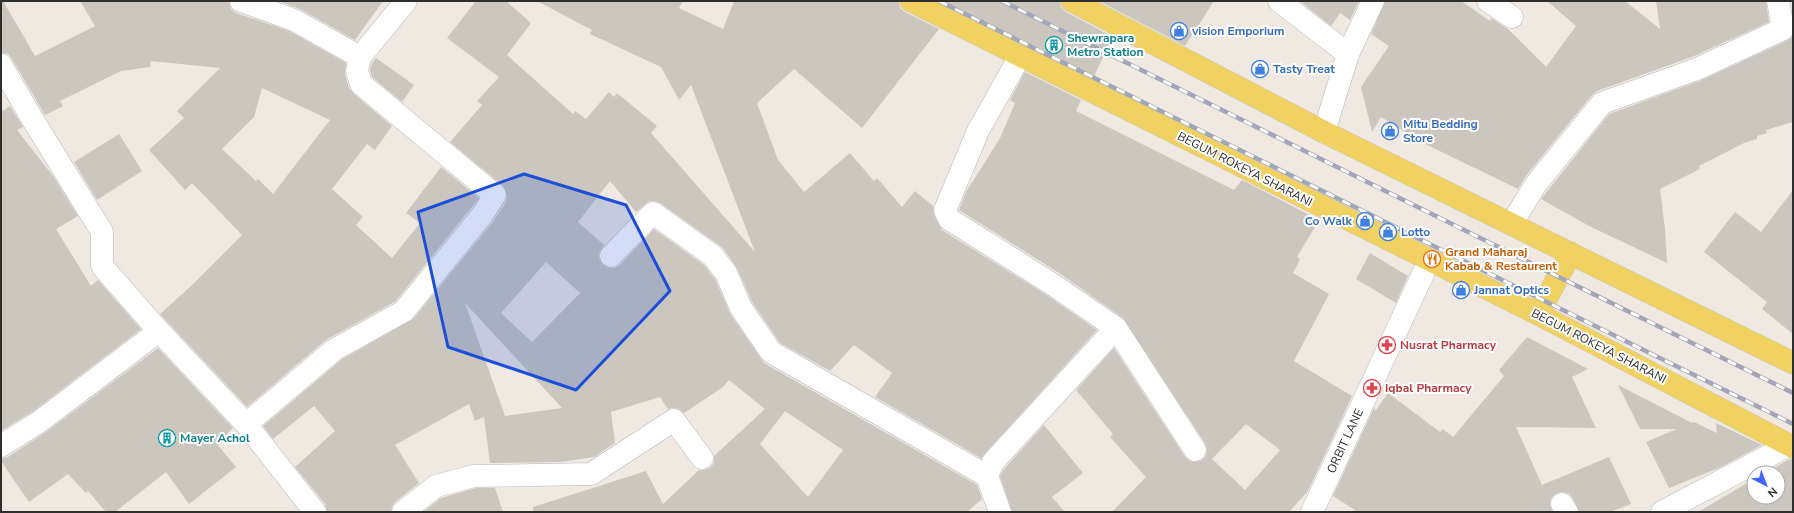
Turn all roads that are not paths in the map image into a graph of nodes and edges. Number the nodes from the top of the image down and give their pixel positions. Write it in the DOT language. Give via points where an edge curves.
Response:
graph roads {
  1 [pos="241,1"];
  2 [pos="406,1"];
  3 [pos="911,1"];
  4 [pos="1072,1"];
  5 [pos="1279,1"];
  6 [pos="1373,1"];
  7 [pos="1488,1"];
  8 [pos="1778,1"];
  9 [pos="1512,17"];
  10 [pos="1348,54"];
  11 [pos="1020,56"];
  12 [pos="360,57"];
  13 [pos="1,65"];
  14 [pos="1324,132"];
  15 [pos="1512,223"];
  16 [pos="1571,253"];
  17 [pos="611,256"];
  18 [pos="1429,261"];
  19 [pos="1538,314"];
  20 [pos="1116,328"];
  21 [pos="159,331"];
  22 [pos="1793,363"];
  23 [pos="246,424"];
  24 [pos="1,446"];
  25 [pos="1791,446"];
  26 [pos="1195,450"];
  27 [pos="702,458"];
  28 [pos="987,476"];
  29 [pos="314,512"];
  30 [pos="404,512"];
  31 [pos="1000,512"];
  32 [pos="1312,512"];
  33 [pos="1662,512"];
  1 -- 12 [label="street" via="294,20"];
  2 -- 12 [label="street"];
  3 -- 11 [label="main road, BEGUM ROKEYA SHARANI"];
  4 -- 14 [label="main road"];
  5 -- 10 [label="street"];
  6 -- 10 [label="street"];
  7 -- 9 [label="street"];
  8 -- 15 [label="street" via="1783,29 1697,69 1602,103 1536,184"];
  10 -- 14 [label="street"];
  11 -- 18 [label="main road, BEGUM ROKEYA SHARANI"];
  11 -- 20 [label="street" via="978,131 945,213 949,219"];
  12 -- 23 [label="street" via="357,71 361,84 495,195 483,214 404,311 334,350"];
  13 -- 21 [label="street" via="102,232 102,266"];
  14 -- 15 [label="main road"];
  15 -- 16 [label="main road"];
  16 -- 19 [label="main road"];
  16 -- 22 [label="main road"];
  17 -- 28 [label="street" via="653,213 713,256 726,272 740,308 771,352"];
  18 -- 19 [label="main road, BEGUM ROKEYA SHARANI"];
  18 -- 32 [label="street, ORBIT LANE"];
  19 -- 25 [label="main road, BEGUM ROKEYA SHARANI"];
  20 -- 26 [label="street"];
  20 -- 28 [label="street" via="993,462"];
  21 -- 23 [label="street"];
  21 -- 24 [label="street" via="39,422"];
  23 -- 29 [label="street"];
  25 -- 33 [label="street"];
  27 -- 30 [label="street" via="674,420 591,474 474,476 436,486"];
  28 -- 31 [label="street"];
}
